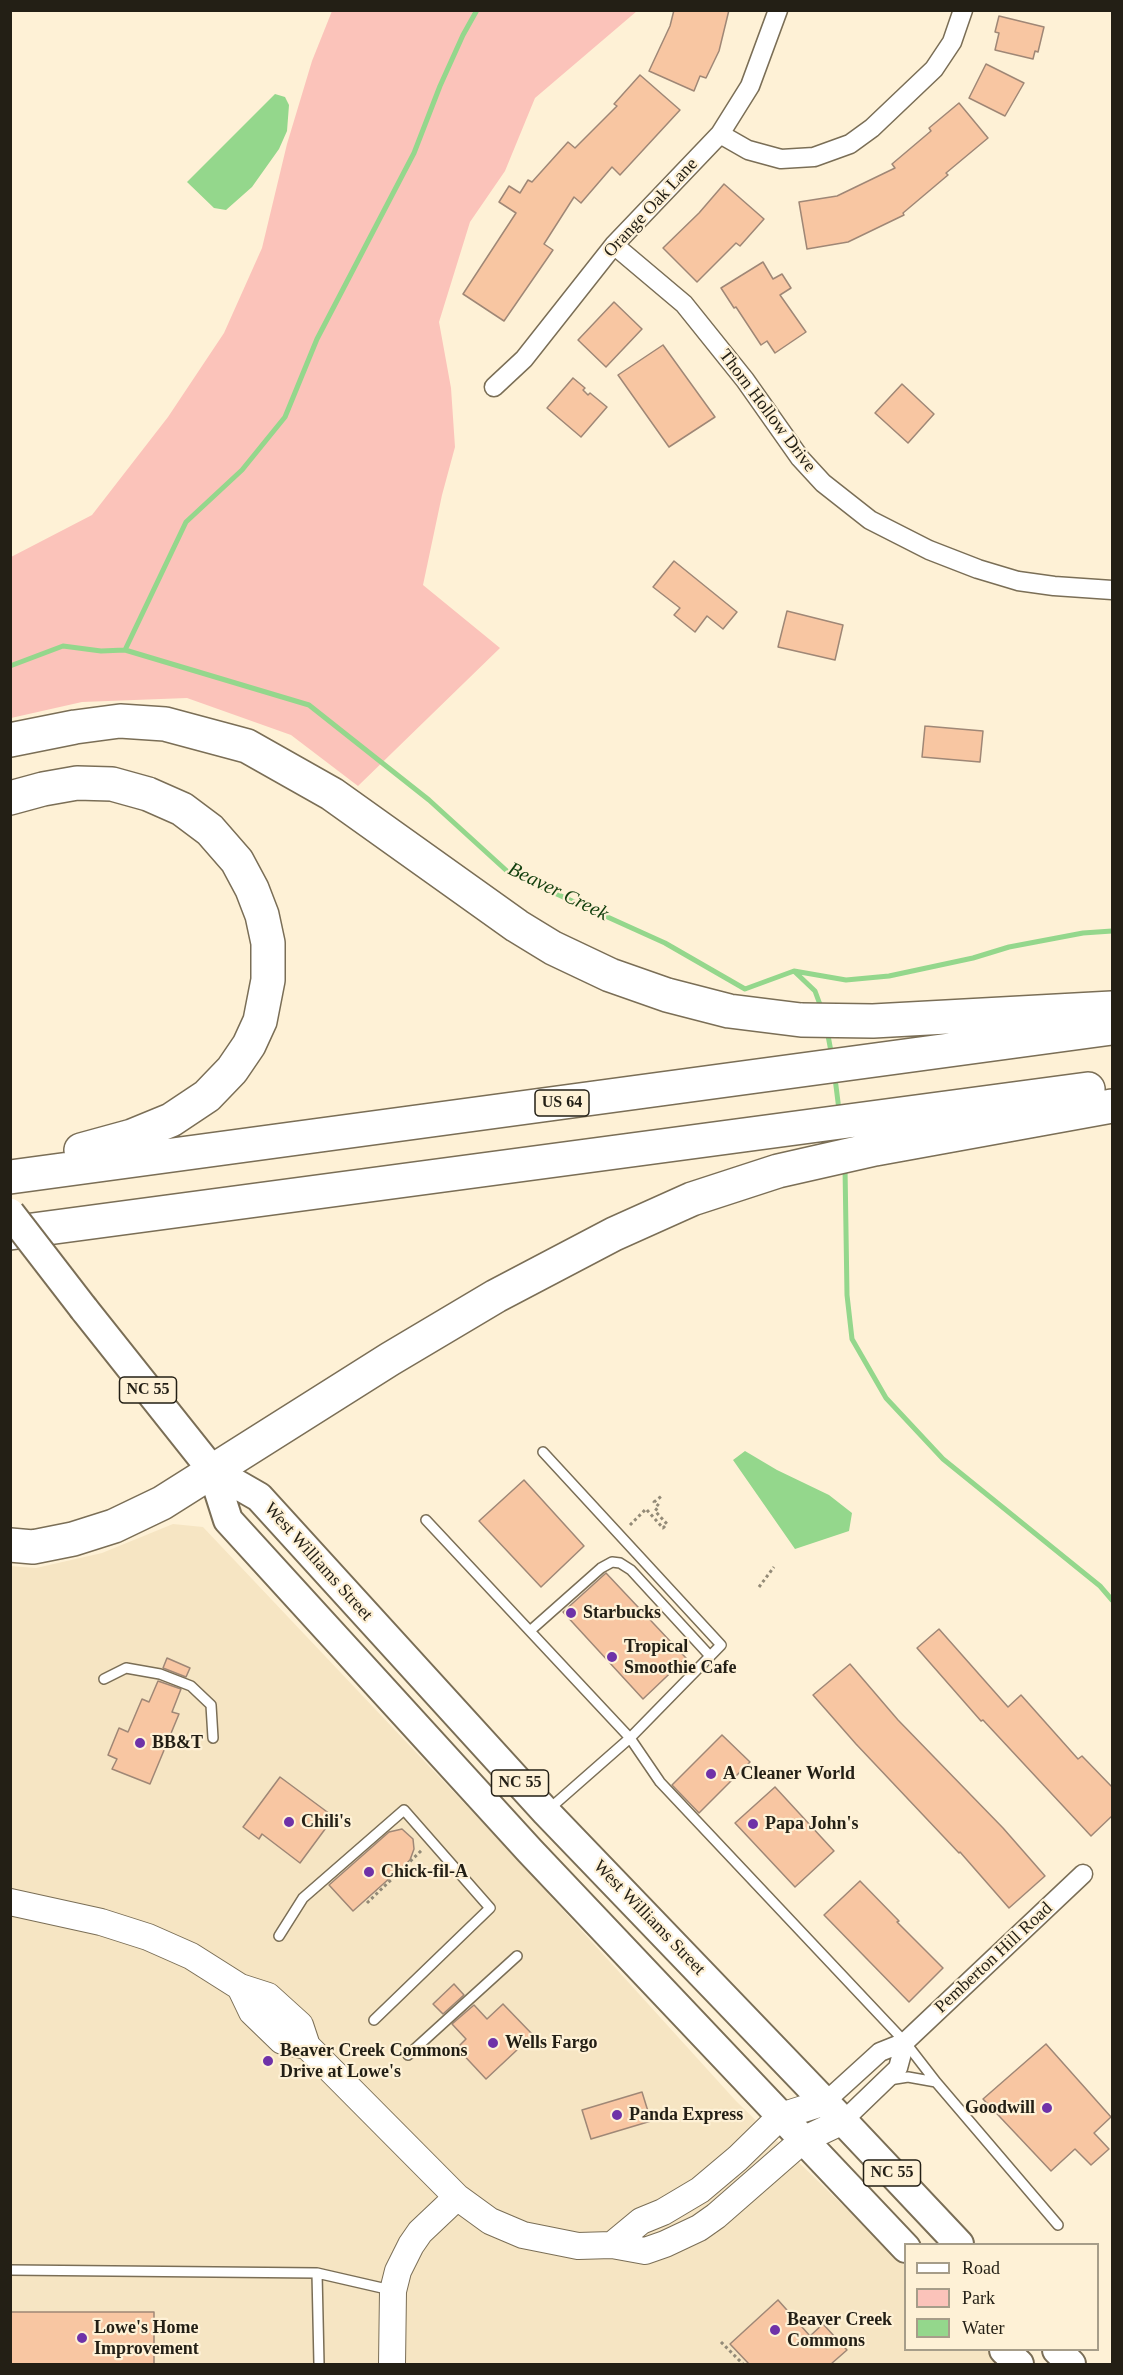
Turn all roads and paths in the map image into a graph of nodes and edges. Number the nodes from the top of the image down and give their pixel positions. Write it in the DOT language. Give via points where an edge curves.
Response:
graph roads {
  1 [pos="778,10"];
  2 [pos="963,10"];
  3 [pos="720,134"];
  4 [pos="614,245"];
  5 [pos="494,387"];
  6 [pos="1113,590"];
  7 [pos="10,740"];
  8 [pos="10,798"];
  9 [pos="1113,1008"];
  10 [pos="1113,1028"];
  11 [pos="1113,1086"];
  12 [pos="1113,1106"];
  13 [pos="10,1169"];
  14 [pos="10,1177"];
  15 [pos="10,1213"];
  16 [pos="10,1233"];
  17 [pos="543,1452"];
  18 [pos="212,1470"];
  19 [pos="663,1495"];
  20 [pos="654,1502"];
  21 [pos="646,1509"];
  22 [pos="426,1520"];
  23 [pos="630,1525"];
  24 [pos="10,1545"];
  25 [pos="774,1567"];
  26 [pos="759,1587"];
  27 [pos="531,1630"];
  28 [pos="710,1656"];
  29 [pos="104,1679"];
  30 [pos="213,1738"];
  31 [pos="630,1738"];
  32 [pos="546,1812"];
  33 [pos="426,1846"];
  34 [pos="1083,1874"];
  35 [pos="10,1902"];
  36 [pos="367,1903"];
  37 [pos="279,1936"];
  38 [pos="517,1956"];
  39 [pos="374,2020"];
  40 [pos="905,2042"];
  41 [pos="408,2055"];
  42 [pos="886,2080"];
  43 [pos="936,2082"];
  44 [pos="834,2111"];
  45 [pos="781,2116"];
  46 [pos="803,2140"];
  47 [pos="457,2197"];
  48 [pos="1058,2225"];
  49 [pos="958,2243"];
  50 [pos="612,2245"];
  51 [pos="904,2246"];
  52 [pos="10,2270"];
  53 [pos="316,2273"];
  54 [pos="393,2291"];
  55 [pos="721,2342"];
  56 [pos="1006,2351"];
  57 [pos="1060,2351"];
  58 [pos="319,2364"];
  59 [pos="392,2364"];
  60 [pos="742,2364"];
  61 [pos="1019,2364"];
  62 [pos="1071,2364"];
  1 -- 3 [label="street, Orange Oak Lane" via="750,86"];
  2 -- 3 [label="street" via="952,42 934,69 850,144 814,157 781,159 748,150"];
  3 -- 4 [label="street, Orange Oak Lane"];
  4 -- 5 [label="street, Orange Oak Lane" via="524,359"];
  4 -- 6 [label="street, Thorn Hollow Drive" via="684,304 800,458 823,483 870,520 929,550 1018,581"];
  7 -- 9 [label="highway" via="120,722 165,723 247,746 332,794 553,948 610,975 729,1011 801,1020 873,1021"];
  8 -- 13 [label="highway" via="77,783 112,784 182,809 210,830 237,861 262,915 268,943 268,980 260,1021 232,1070 207,1096 171,1120 132,1136"];
  10 -- 14 [label="highway, US 64"];
  11 -- 16 [label="highway"];
  12 -- 18 [label="highway" via="875,1149 778,1171 692,1199 614,1233 496,1296"];
  15 -- 18 [label="main road, NC 55, bridge"];
  17 -- 28 [label="lane" via="721,1645"];
  18 -- 24 [label="highway" via="162,1503 114,1526 33,1547"];
  18 -- 32 [label="main road, West Williams Street / NC 55" via="259,1497"];
  18 -- 45 [label="main road, West Williams Street / NC 55" via="228,1520 530,1851"];
  19 -- 20 [label="path"];
  20 -- 21 [label="path"];
  20 -- 21 [label="path" via="667,1524 663,1528"];
  21 -- 23 [label="path"];
  22 -- 27 [label="lane"];
  25 -- 26 [label="path"];
  27 -- 28 [label="lane" via="600,1568 620,1563 631,1570"];
  27 -- 31 [label="lane"];
  28 -- 31 [label="lane"];
  29 -- 30 [label="lane" via="126,1668 160,1674 191,1686 212,1705"];
  31 -- 32 [label="lane"];
  31 -- 40 [label="lane" via="660,1782"];
  32 -- 44 [label="main road, West Williams Street / NC 55"];
  33 -- 36 [label="path"];
  34 -- 40 [label="street, Pemberton Hill Road"];
  35 -- 47 [label="street" via="148,1937 191,1956 240,1987 268,1996 300,2025 307,2046"];
  37 -- 39 [label="lane" via="303,1898 404,1810 490,1908"];
  38 -- 41 [label="lane"];
  40 -- 42 [label="street, Pemberton Hill Road" via="898,2068"];
  40 -- 43 [label="lane"];
  40 -- 44 [label="street, Pemberton Hill Road" via="880,2052"];
  42 -- 43 [label="lane" via="908,2077"];
  42 -- 44 [label="street, Pemberton Hill Road"];
  43 -- 48 [label="lane"];
  44 -- 45 [label="street"];
  44 -- 46 [label="street"];
  44 -- 49 [label="main road, West Williams Street / NC 55"];
  45 -- 46 [label="main road, West Williams Street / NC 55"];
  45 -- 50 [label="street" via="700,2190 641,2221"];
  46 -- 50 [label="street" via="699,2228 645,2251"];
  46 -- 51 [label="main road, West Williams Street / NC 55"];
  47 -- 50 [label="street" via="490,2221 523,2235 578,2246"];
  47 -- 54 [label="street" via="411,2245"];
  52 -- 53 [label="lane"];
  53 -- 54 [label="lane"];
  53 -- 58 [label="lane"];
  54 -- 59 [label="street"];
  55 -- 60 [label="path"];
  56 -- 61 [label="main road"];
  57 -- 62 [label="main road"];
}
